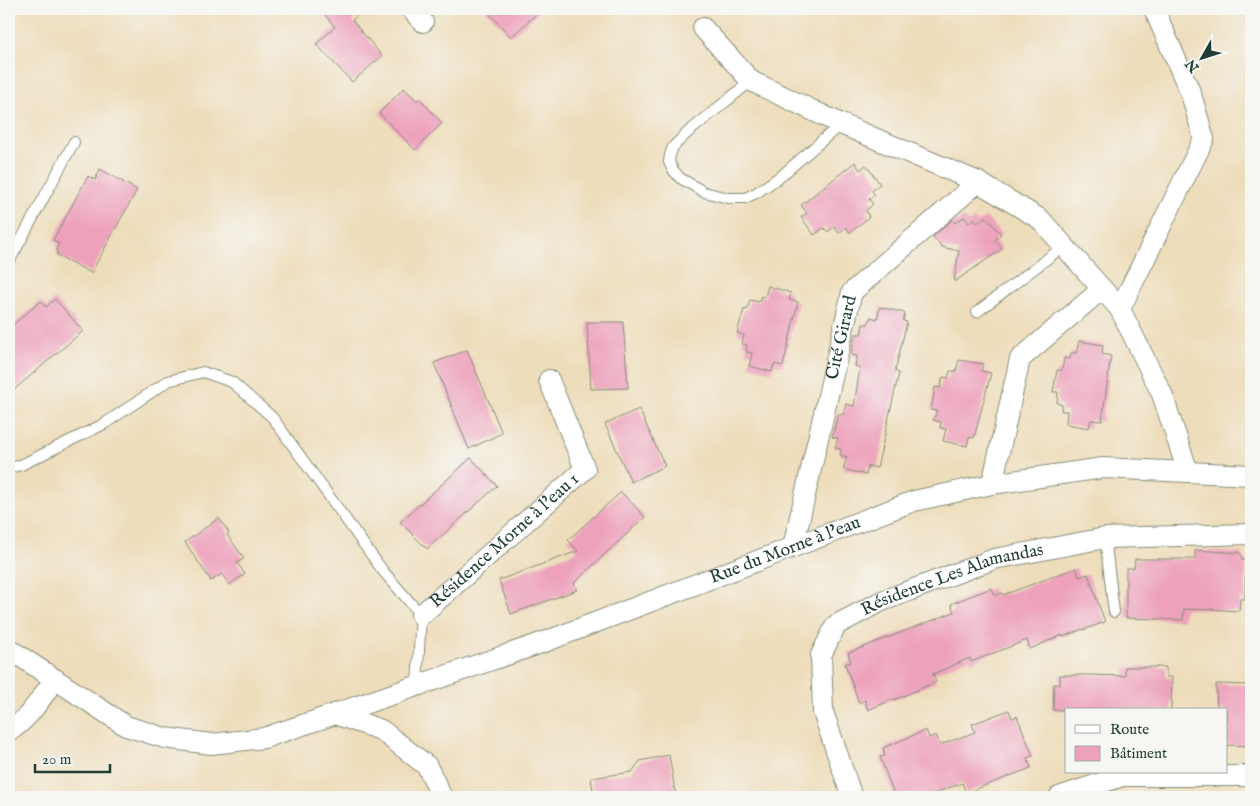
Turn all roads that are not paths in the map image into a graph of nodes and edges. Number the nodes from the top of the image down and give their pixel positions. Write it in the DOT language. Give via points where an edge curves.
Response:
graph roads {
  1 [pos="1154,9"];
  2 [pos="703,28"];
  3 [pos="751,81"];
  4 [pos="841,124"];
  5 [pos="74,142"];
  6 [pos="978,182"];
  7 [pos="1064,246"];
  8 [pos="9,262"];
  9 [pos="1102,289"];
  10 [pos="1120,309"];
  11 [pos="977,312"];
  12 [pos="548,380"];
  13 [pos="9,468"];
  14 [pos="1188,472"];
  15 [pos="1251,475"];
  16 [pos="992,484"];
  17 [pos="1251,534"];
  18 [pos="1105,538"];
  19 [pos="793,547"];
  20 [pos="1114,612"];
  21 [pos="421,615"];
  22 [pos="9,649"];
  23 [pos="55,679"];
  24 [pos="417,685"];
  25 [pos="335,714"];
  26 [pos="9,731"];
  27 [pos="1251,776"];
  28 [pos="442,797"];
  29 [pos="852,797"];
  30 [pos="1058,797"];
  1 -- 10 [label="street" via="1191,94 1204,139"];
  2 -- 3 [label="street"];
  3 -- 4 [label="street"];
  3 -- 4 [label="lane" via="673,147 669,162 673,170 704,192 728,198 745,198 756,193 781,176"];
  4 -- 6 [label="street"];
  5 -- 8 [label="lane"];
  6 -- 7 [label="street" via="1040,219"];
  6 -- 19 [label="street, Cité Girard" via="852,292"];
  7 -- 9 [label="street"];
  7 -- 11 [label="lane"];
  9 -- 10 [label="street"];
  9 -- 16 [label="street" via="1020,358"];
  10 -- 14 [label="street" via="1162,394"];
  12 -- 21 [label="street, Résidence Morne à l'eau 1" via="585,469"];
  13 -- 21 [label="lane" via="104,424 168,381 203,372 232,382 272,417 383,571"];
  14 -- 15 [label="street, Rue du Morne à l'eau"];
  14 -- 16 [label="street, Rue du Morne à l'eau" via="1103,468"];
  16 -- 19 [label="street, Rue du Morne à l'eau" via="914,501"];
  17 -- 18 [label="street, Résidence Les Alamandas"];
  18 -- 20 [label="lane"];
  18 -- 29 [label="street, Résidence Les Alamandas" via="994,559 882,601 836,625 821,655 823,712"];
  19 -- 24 [label="street, Rue du Morne à l'eau" via="547,641"];
  21 -- 24 [label="lane"];
  22 -- 23 [label="street, Rue du Morne à l'eau"];
  23 -- 25 [label="street, Rue du Morne à l'eau" via="126,726 166,738 210,744 264,738"];
  23 -- 26 [label="street" via="18,726"];
  24 -- 25 [label="street, Rue du Morne à l'eau"];
  25 -- 28 [label="street" via="380,730 427,766"];
  27 -- 30 [label="street" via="1122,776"];
}
